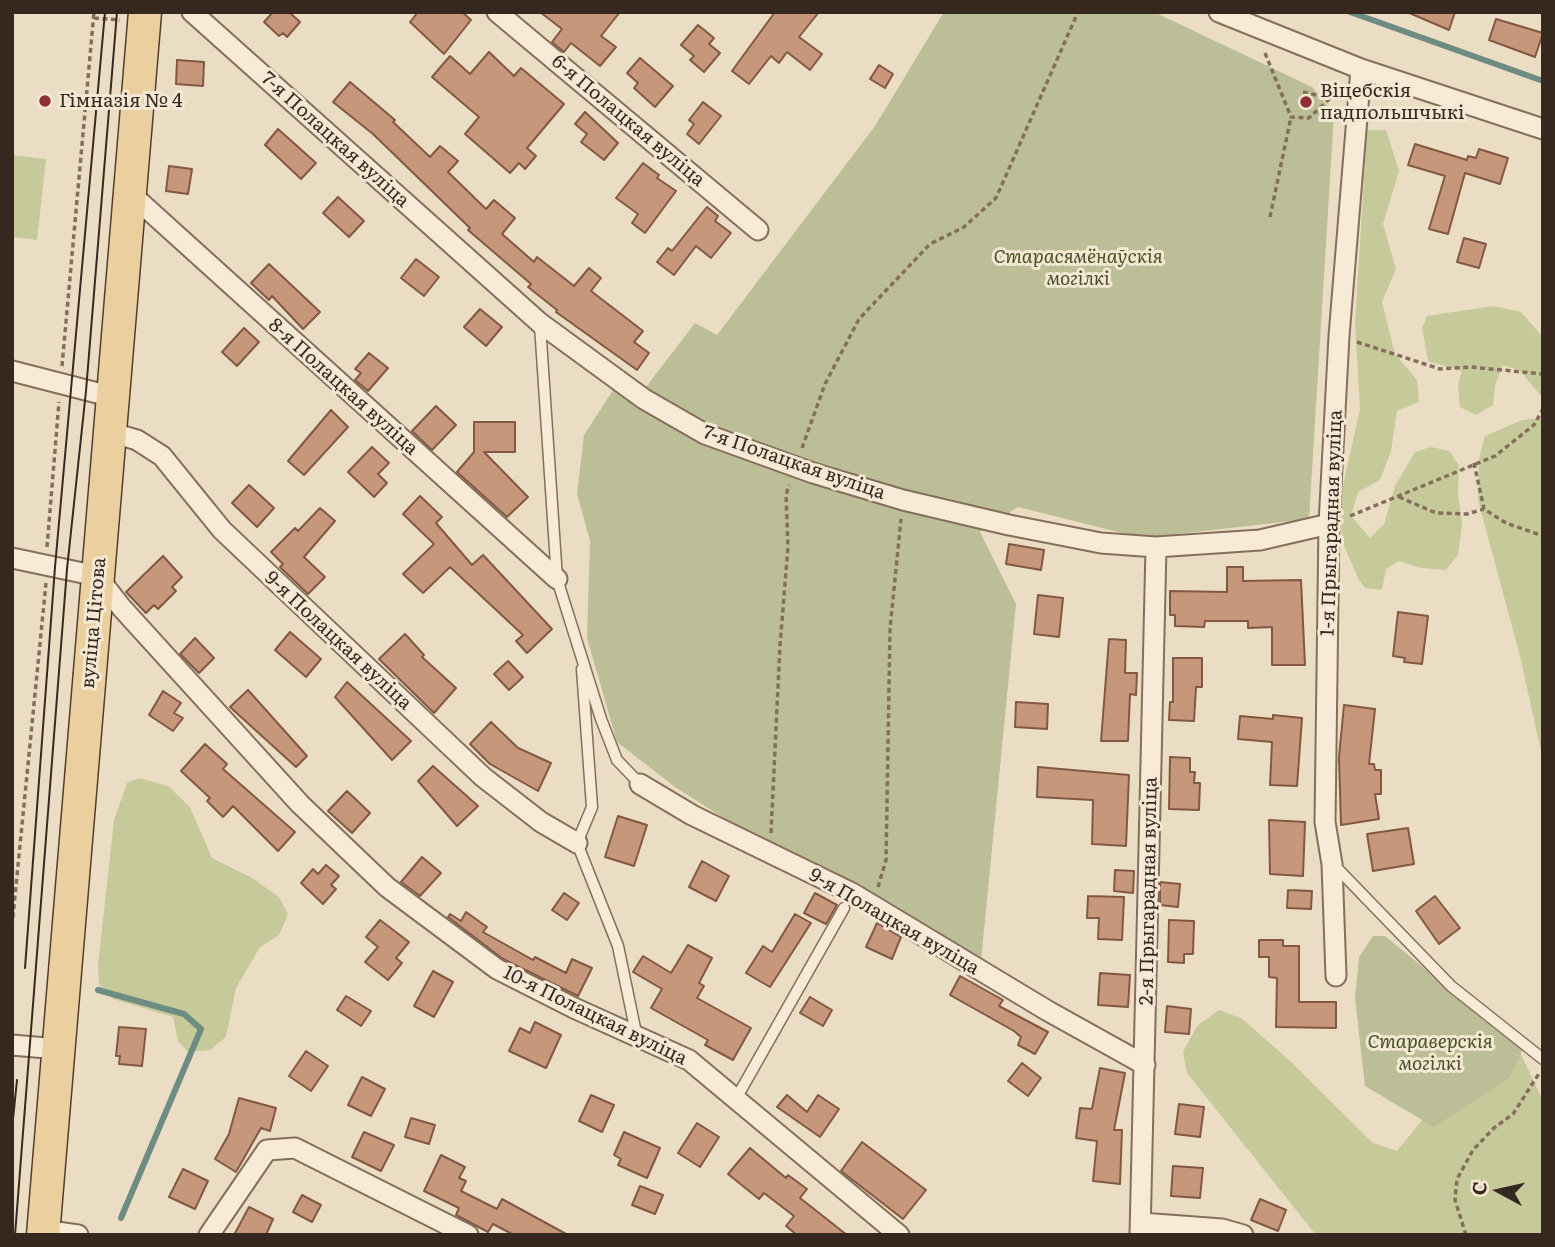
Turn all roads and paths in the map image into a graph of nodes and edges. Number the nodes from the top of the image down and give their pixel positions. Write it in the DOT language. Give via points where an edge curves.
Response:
graph roads {
  1 [pos="192,12"];
  2 [pos="497,12"];
  3 [pos="1078,12"];
  4 [pos="1219,12"];
  5 [pos="94,15"];
  6 [pos="137,16"];
  7 [pos="1255,27"];
  8 [pos="1361,69"];
  9 [pos="1303,92"];
  10 [pos="1330,99"];
  11 [pos="1290,117"];
  12 [pos="1543,129"];
  13 [pos="131,194"];
  14 [pos="1270,217"];
  15 [pos="758,230"];
  16 [pos="540,323"];
  17 [pos="1339,336"];
  18 [pos="12,370"];
  19 [pos="1543,374"];
  20 [pos="61,384"];
  21 [pos="113,397"];
  22 [pos="1543,409"];
  23 [pos="110,432"];
  24 [pos="1474,463"];
  25 [pos="796,467"];
  26 [pos="1398,497"];
  27 [pos="903,500"];
  28 [pos="1484,509"];
  29 [pos="1329,524"];
  30 [pos="1543,536"];
  31 [pos="1156,547"];
  32 [pos="12,558"];
  33 [pos="48,566"];
  34 [pos="97,576"];
  35 [pos="557,579"];
  36 [pos="580,647"];
  37 [pos="640,784"];
  38 [pos="577,842"];
  39 [pos="769,853"];
  40 [pos="1332,864"];
  41 [pos="848,900"];
  42 [pos="12,926"];
  43 [pos="1336,976"];
  44 [pos="636,1033"];
  45 [pos="12,1045"];
  46 [pos="58,1049"];
  47 [pos="1543,1059"];
  48 [pos="1145,1065"];
  49 [pos="1543,1068"];
  50 [pos="737,1097"];
  51 [pos="1140,1229"];
  52 [pos="43,1232"];
  53 [pos="78,1235"];
  54 [pos="209,1235"];
  55 [pos="468,1235"];
  56 [pos="900,1235"];
  57 [pos="1243,1235"];
  58 [pos="1466,1235"];
  1 -- 16 [label="street, 7-я Полацкая вуліца"];
  2 -- 15 [label="street, 6-я Полацкая вуліца"];
  3 -- 25 [label="path" via="996,198 964,227 930,244 859,319 825,384"];
  4 -- 7 [label="street"];
  5 -- 6 [label="path"];
  5 -- 20 [label="path"];
  6 -- 13 [label="main road, вуліца Цітова"];
  7 -- 8 [label="street"];
  7 -- 11 [label="path"];
  8 -- 10 [label="path"];
  8 -- 12 [label="street"];
  8 -- 17 [label="street, 1-я Прыгарадная вуліца"];
  9 -- 10 [label="path"];
  10 -- 11 [label="path" via="1309,118"];
  11 -- 14 [label="path"];
  13 -- 21 [label="main road, вуліца Цітова"];
  13 -- 35 [label="street, 8-я Полацкая вуліца"];
  16 -- 25 [label="street, 7-я Полацкая вуліца" via="644,399 705,434"];
  16 -- 35 [label="lane"];
  17 -- 19 [label="path" via="1440,369 1471,367"];
  17 -- 29 [label="street, 1-я Прыгарадная вуліца"];
  18 -- 20 [label="street"];
  20 -- 21 [label="street"];
  20 -- 33 [label="path"];
  21 -- 23 [label="main road, вуліца Цітова"];
  22 -- 24 [label="path" via="1534,425 1495,456"];
  23 -- 34 [label="main road, вуліца Цітова"];
  23 -- 38 [label="street, 9-я Полацкая вуліца" via="137,440 162,456 222,530 483,778 541,822"];
  24 -- 26 [label="path"];
  24 -- 28 [label="path"];
  25 -- 27 [label="street, 7-я Полацкая вуліца"];
  25 -- 39 [label="path" via="786,495 788,547"];
  26 -- 28 [label="path" via="1436,513 1467,514"];
  26 -- 29 [label="path"];
  27 -- 31 [label="street, 7-я Полацкая вуліца" via="1062,536"];
  27 -- 41 [label="path" via="890,629 886,860 879,887"];
  28 -- 30 [label="path" via="1506,523"];
  29 -- 31 [label="street, 7-я Полацкая вуліца" via="1260,540"];
  29 -- 40 [label="street, 1-я Прыгарадная вуліца" via="1325,822"];
  31 -- 48 [label="street, 2-я Прыгарадная вуліца"];
  32 -- 33 [label="street"];
  33 -- 34 [label="street"];
  33 -- 42 [label="path"];
  34 -- 44 [label="street, 10-я Полацкая вуліца" via="300,804 387,887 497,969"];
  34 -- 46 [label="main road, вуліца Цітова"];
  35 -- 36 [label="lane"];
  36 -- 37 [label="lane" via="617,760"];
  36 -- 38 [label="lane" via="592,807"];
  37 -- 39 [label="street, 9-я Полацкая вуліца"];
  38 -- 44 [label="lane" via="618,946"];
  39 -- 41 [label="street, 9-я Полацкая вуліца"];
  40 -- 43 [label="street, 1-я Прыгарадная вуліца"];
  40 -- 47 [label="lane" via="1451,986"];
  41 -- 48 [label="street, 9-я Полацкая вуліца"];
  41 -- 50 [label="lane"];
  44 -- 50 [label="street, 10-я Полацкая вуліца" via="689,1060"];
  45 -- 46 [label="street"];
  46 -- 52 [label="main road, вуліца Цітова"];
  48 -- 51 [label="street, 2-я Прыгарадная вуліца"];
  49 -- 58 [label="path" via="1513,1114 1473,1150 1457,1179 1455,1200"];
  50 -- 56 [label="street, 10-я Полацкая вуліца"];
  51 -- 57 [label="street" via="1222,1229"];
  52 -- 53 [label="street"];
  54 -- 55 [label="street" via="267,1150 295,1148"];
}
